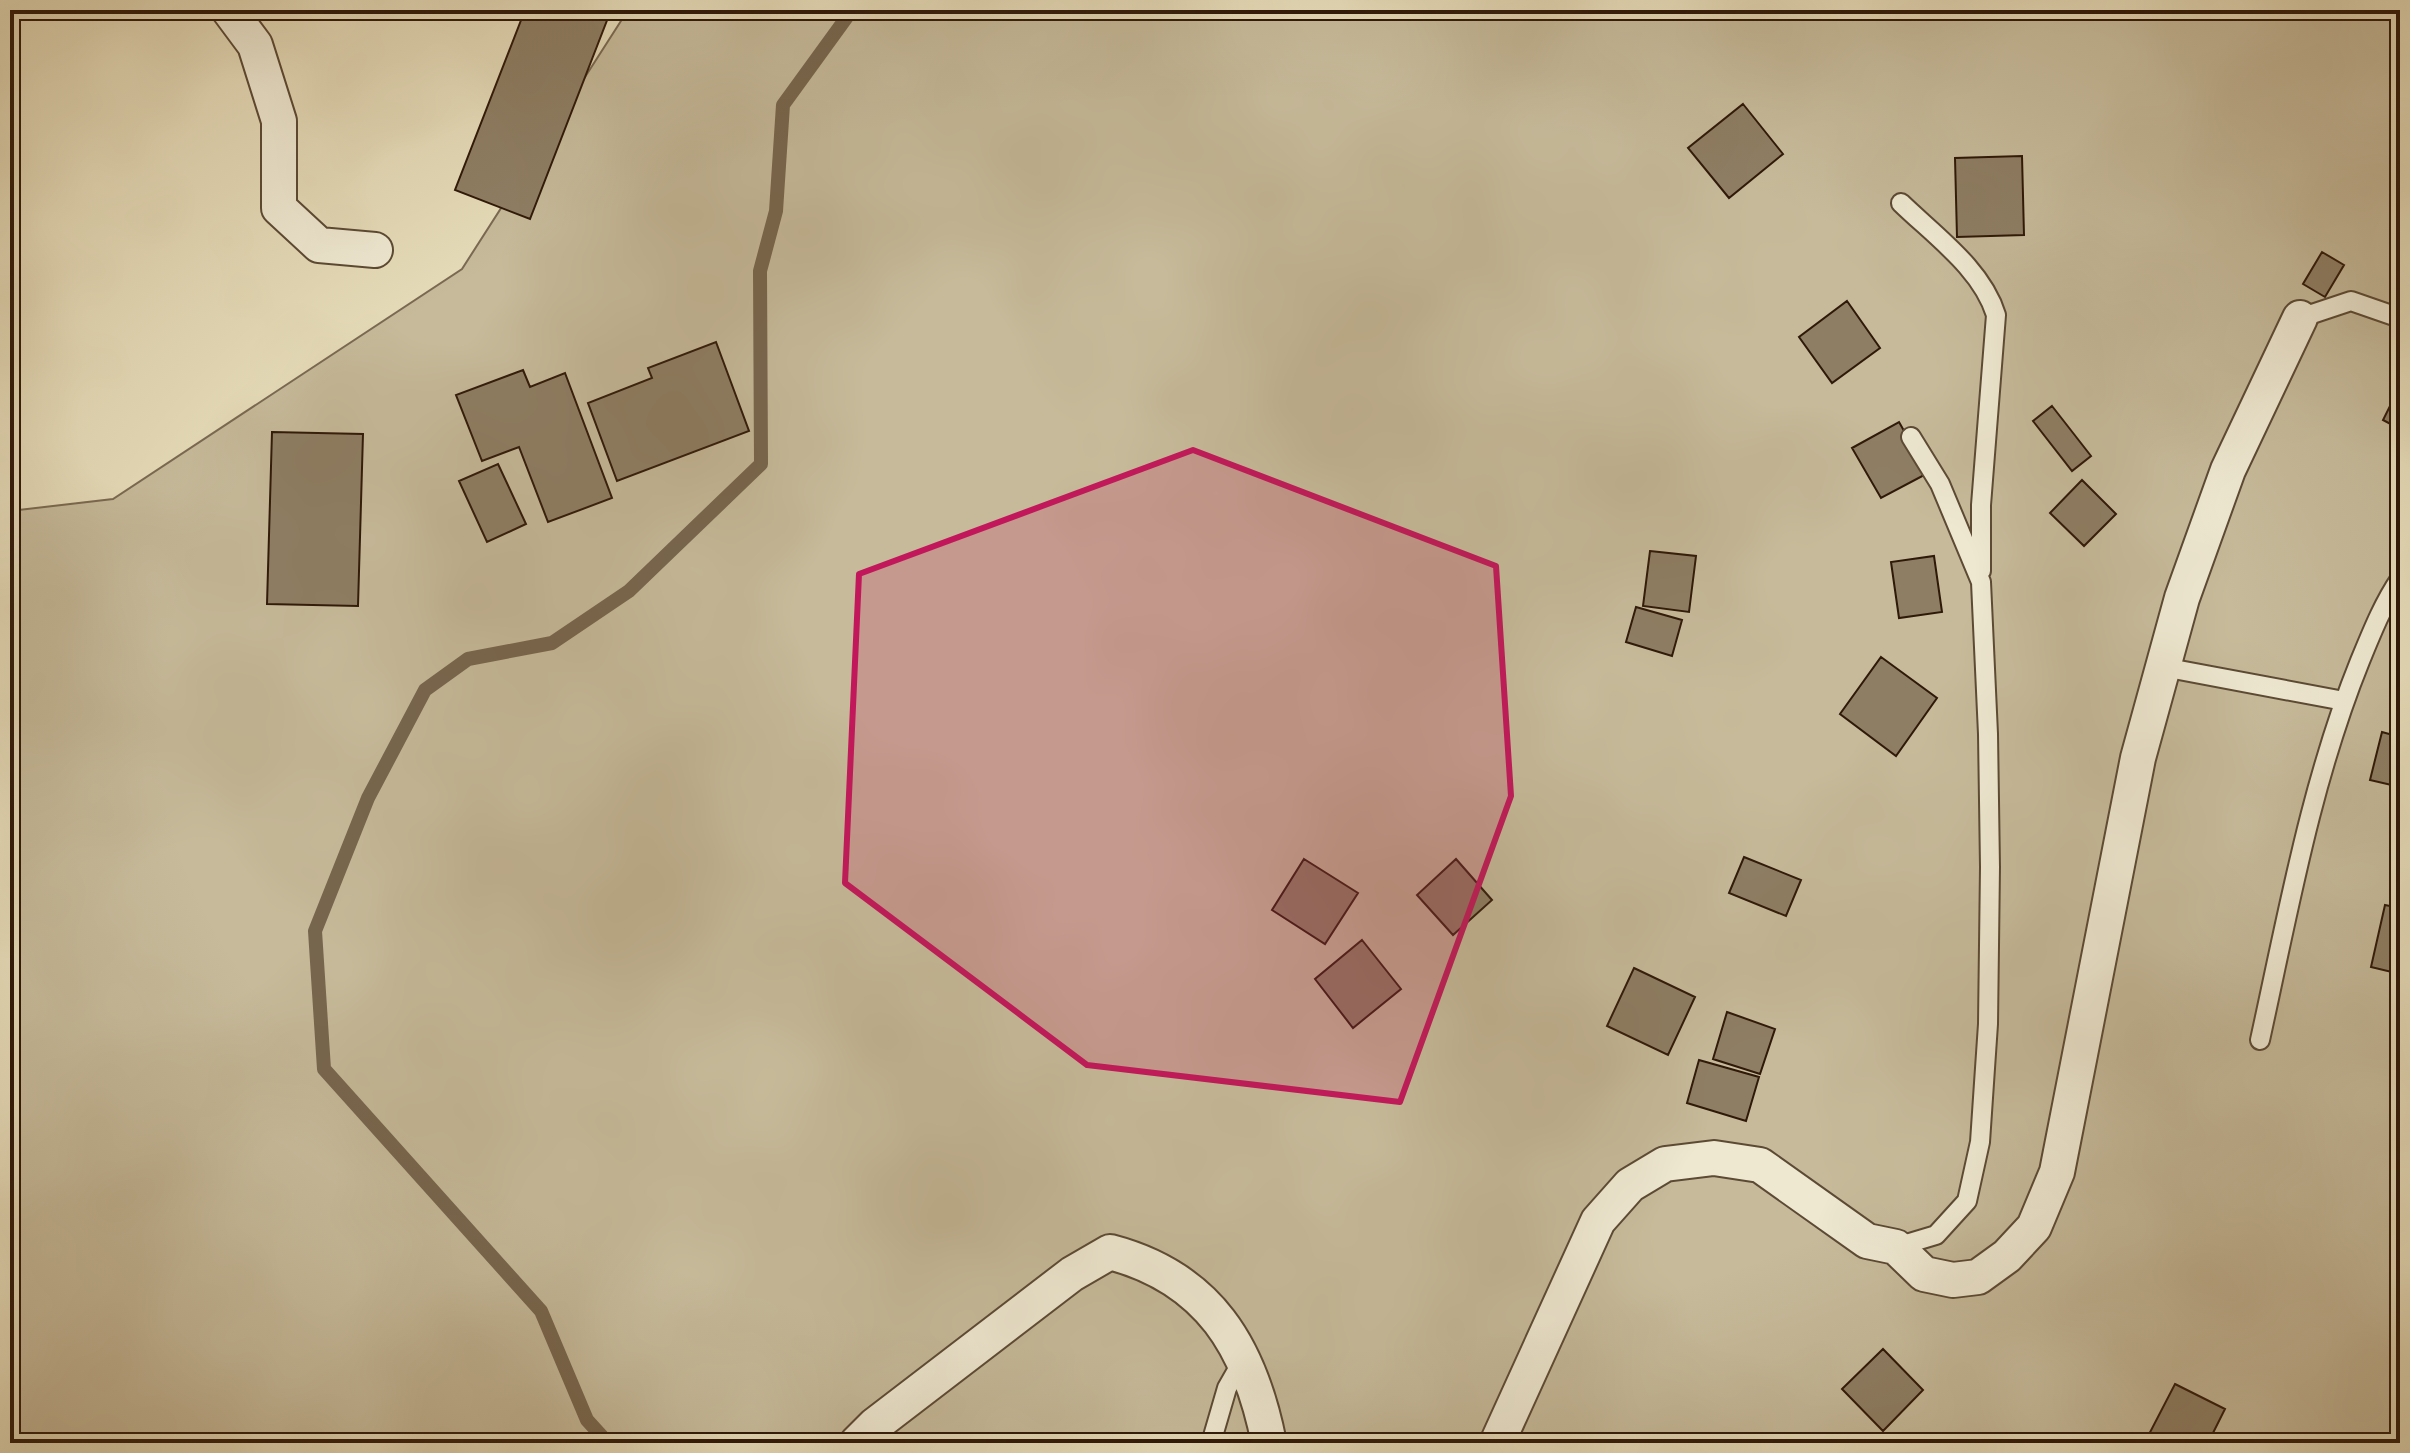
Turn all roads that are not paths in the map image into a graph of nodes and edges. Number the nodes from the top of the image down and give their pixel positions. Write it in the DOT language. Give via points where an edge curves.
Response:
graph roads {
  1 [pos="229,10"];
  2 [pos="1901,203"];
  3 [pos="375,250"];
  4 [pos="2300,318"];
  5 [pos="2400,318"];
  6 [pos="1911,437"];
  7 [pos="2400,579"];
  8 [pos="1981,582"];
  9 [pos="2163,667"];
  10 [pos="2344,701"];
  11 [pos="2260,1040"];
  12 [pos="1896,1247"];
  13 [pos="1243,1360"];
  14 [pos="857,1443"];
  15 [pos="1211,1443"];
  16 [pos="1269,1443"];
  17 [pos="1497,1443"];
  1 -- 3 [label="street" via="255,45 279,121 279,208 319,245"];
  2 -- 8 [label="lane" via="1978,279 1996,315 1981,505"];
  4 -- 5 [label="lane" via="2351,301"];
  4 -- 9 [label="street" via="2228,470"];
  6 -- 8 [label="lane" via="1940,484"];
  7 -- 10 [label="lane" via="2386,599"];
  8 -- 12 [label="lane" via="1990,867 1980,1142 1967,1201 1936,1235"];
  9 -- 10 [label="lane"];
  9 -- 12 [label="street" via="2138,758 2057,1172 2034,1227 1978,1277 1953,1280 1924,1274"];
  10 -- 11 [label="lane" via="2307,829"];
  12 -- 17 [label="street" via="1867,1241 1760,1165 1714,1158 1665,1164 1630,1185 1598,1221"];
  13 -- 14 [label="street" via="1205,1302 1138,1259 1110,1252 1072,1274"];
  13 -- 15 [label="lane" via="1227,1388"];
  13 -- 16 [label="street"];
}
